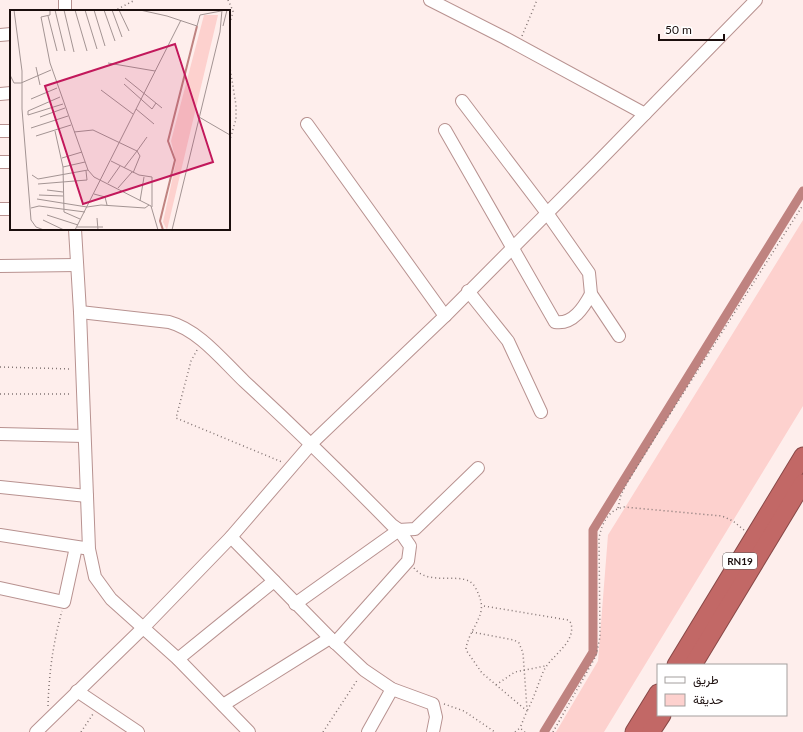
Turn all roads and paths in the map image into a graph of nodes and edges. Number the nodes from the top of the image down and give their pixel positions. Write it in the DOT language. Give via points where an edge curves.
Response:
graph roads {
  1 [pos="135,0"];
  2 [pos="228,0"];
  3 [pos="430,0"];
  4 [pos="537,0"];
  5 [pos="756,0"];
  6 [pos="116,10"];
  7 [pos="230,24"];
  8 [pos="10,34"];
  9 [pos="0,35"];
  10 [pos="518,45"];
  11 [pos="230,68"];
  12 [pos="10,93"];
  13 [pos="0,94"];
  14 [pos="462,101"];
  15 [pos="645,114"];
  16 [pos="307,124"];
  17 [pos="445,130"];
  18 [pos="230,140"];
  19 [pos="803,205"];
  20 [pos="547,213"];
  21 [pos="75,230"];
  22 [pos="513,248"];
  23 [pos="77,265"];
  24 [pos="0,266"];
  25 [pos="468,291"];
  26 [pos="592,294"];
  27 [pos="80,312"];
  28 [pos="445,316"];
  29 [pos="619,336"];
  30 [pos="204,343"];
  31 [pos="0,367"];
  32 [pos="82,369"];
  33 [pos="0,394"];
  34 [pos="83,394"];
  35 [pos="541,412"];
  36 [pos="0,434"];
  37 [pos="84,436"];
  38 [pos="312,444"];
  39 [pos="803,456"];
  40 [pos="292,466"];
  41 [pos="478,468"];
  42 [pos="803,483"];
  43 [pos="0,487"];
  44 [pos="87,496"];
  45 [pos="618,508"];
  46 [pos="399,530"];
  47 [pos="0,535"];
  48 [pos="231,537"];
  49 [pos="753,538"];
  50 [pos="76,546"];
  51 [pos="89,549"];
  52 [pos="408,561"];
  53 [pos="274,581"];
  54 [pos="0,588"];
  55 [pos="64,602"];
  56 [pos="295,604"];
  57 [pos="483,606"];
  58 [pos="143,628"];
  59 [pos="472,632"];
  60 [pos="332,641"];
  61 [pos="178,659"];
  62 [pos="677,664"];
  63 [pos="694,664"];
  64 [pos="546,666"];
  65 [pos="364,670"];
  66 [pos="524,670"];
  67 [pos="496,685"];
  68 [pos="392,688"];
  69 [pos="77,691"];
  70 [pos="657,695"];
  71 [pos="433,704"];
  72 [pos="98,705"];
  73 [pos="223,705"];
  74 [pos="527,711"];
  75 [pos="661,716"];
  76 [pos="47,720"];
  77 [pos="520,728"];
  78 [pos="36,732"];
  79 [pos="81,732"];
  80 [pos="138,732"];
  81 [pos="248,732"];
  82 [pos="323,732"];
  83 [pos="368,732"];
  84 [pos="432,732"];
  85 [pos="495,732"];
  86 [pos="515,732"];
  87 [pos="525,732"];
  88 [pos="553,732"];
  89 [pos="634,732"];
  90 [pos="651,732"];
  1 -- 6 [label="path"];
  2 -- 7 [label="path" via="233,11"];
  3 -- 10 [label="street"];
  4 -- 10 [label="path"];
  5 -- 15 [label="street"];
  8 -- 9 [label="street"];
  10 -- 15 [label="street"];
  11 -- 18 [label="path" via="236,119"];
  12 -- 13 [label="street"];
  14 -- 20 [label="street"];
  15 -- 20 [label="street"];
  16 -- 28 [label="street"];
  17 -- 22 [label="street"];
  19 -- 45 [label="path" via="627,483"];
  20 -- 22 [label="street"];
  20 -- 26 [label="street" via="589,273"];
  21 -- 23 [label="street"];
  22 -- 25 [label="street"];
  22 -- 26 [label="street" via="555,322 567,320 581,312"];
  23 -- 24 [label="street"];
  23 -- 27 [label="street"];
  25 -- 28 [label="street"];
  25 -- 35 [label="street" via="508,341"];
  26 -- 29 [label="street"];
  27 -- 30 [label="street" via="169,322 179,325"];
  27 -- 32 [label="street"];
  28 -- 38 [label="street"];
  30 -- 38 [label="street"];
  30 -- 40 [label="path" via="191,361 176,418"];
  31 -- 32 [label="path"];
  32 -- 34 [label="street"];
  33 -- 34 [label="path"];
  34 -- 37 [label="street"];
  36 -- 37 [label="street"];
  37 -- 44 [label="street"];
  38 -- 40 [label="street"];
  38 -- 46 [label="street"];
  39 -- 49 [label="highway, RN19"];
  40 -- 48 [label="street"];
  41 -- 46 [label="street" via="415,529"];
  42 -- 63 [label="highway, RN19"];
  43 -- 44 [label="street"];
  44 -- 51 [label="street"];
  45 -- 49 [label="path" via="722,516 733,521"];
  45 -- 88 [label="path" via="605,520 599,538 600,637 596,656"];
  46 -- 52 [label="street" via="410,546"];
  46 -- 56 [label="street"];
  47 -- 50 [label="street"];
  48 -- 53 [label="street"];
  48 -- 58 [label="street"];
  49 -- 62 [label="highway, RN19"];
  50 -- 51 [label="street"];
  50 -- 55 [label="street"];
  51 -- 58 [label="street" via="94,577 111,598"];
  52 -- 57 [label="path" via="424,577 468,580 473,583"];
  52 -- 60 [label="street"];
  53 -- 56 [label="street"];
  53 -- 61 [label="street"];
  54 -- 55 [label="street"];
  55 -- 76 [label="path" via="54,638 49,671"];
  56 -- 60 [label="street"];
  57 -- 59 [label="path"];
  57 -- 64 [label="path" via="568,620 571,623 570,634 564,649"];
  58 -- 61 [label="street"];
  58 -- 69 [label="street"];
  59 -- 66 [label="path" via="519,643 523,652"];
  59 -- 67 [label="path" via="466,647 468,653 482,673"];
  60 -- 65 [label="street"];
  60 -- 73 [label="street"];
  61 -- 73 [label="street"];
  64 -- 66 [label="path"];
  64 -- 74 [label="path"];
  65 -- 68 [label="street"];
  65 -- 82 [label="path"];
  66 -- 67 [label="path" via="506,676"];
  66 -- 74 [label="path"];
  67 -- 74 [label="path"];
  68 -- 71 [label="street"];
  68 -- 83 [label="street"];
  69 -- 72 [label="street"];
  69 -- 76 [label="street"];
  70 -- 89 [label="highway"];
  71 -- 84 [label="street" via="436,717"];
  71 -- 85 [label="path" via="460,709"];
  72 -- 79 [label="path"];
  72 -- 80 [label="street"];
  73 -- 81 [label="street"];
  74 -- 77 [label="path"];
  75 -- 90 [label="highway"];
  76 -- 78 [label="street"];
  77 -- 86 [label="path"];
  77 -- 87 [label="path"];
}
